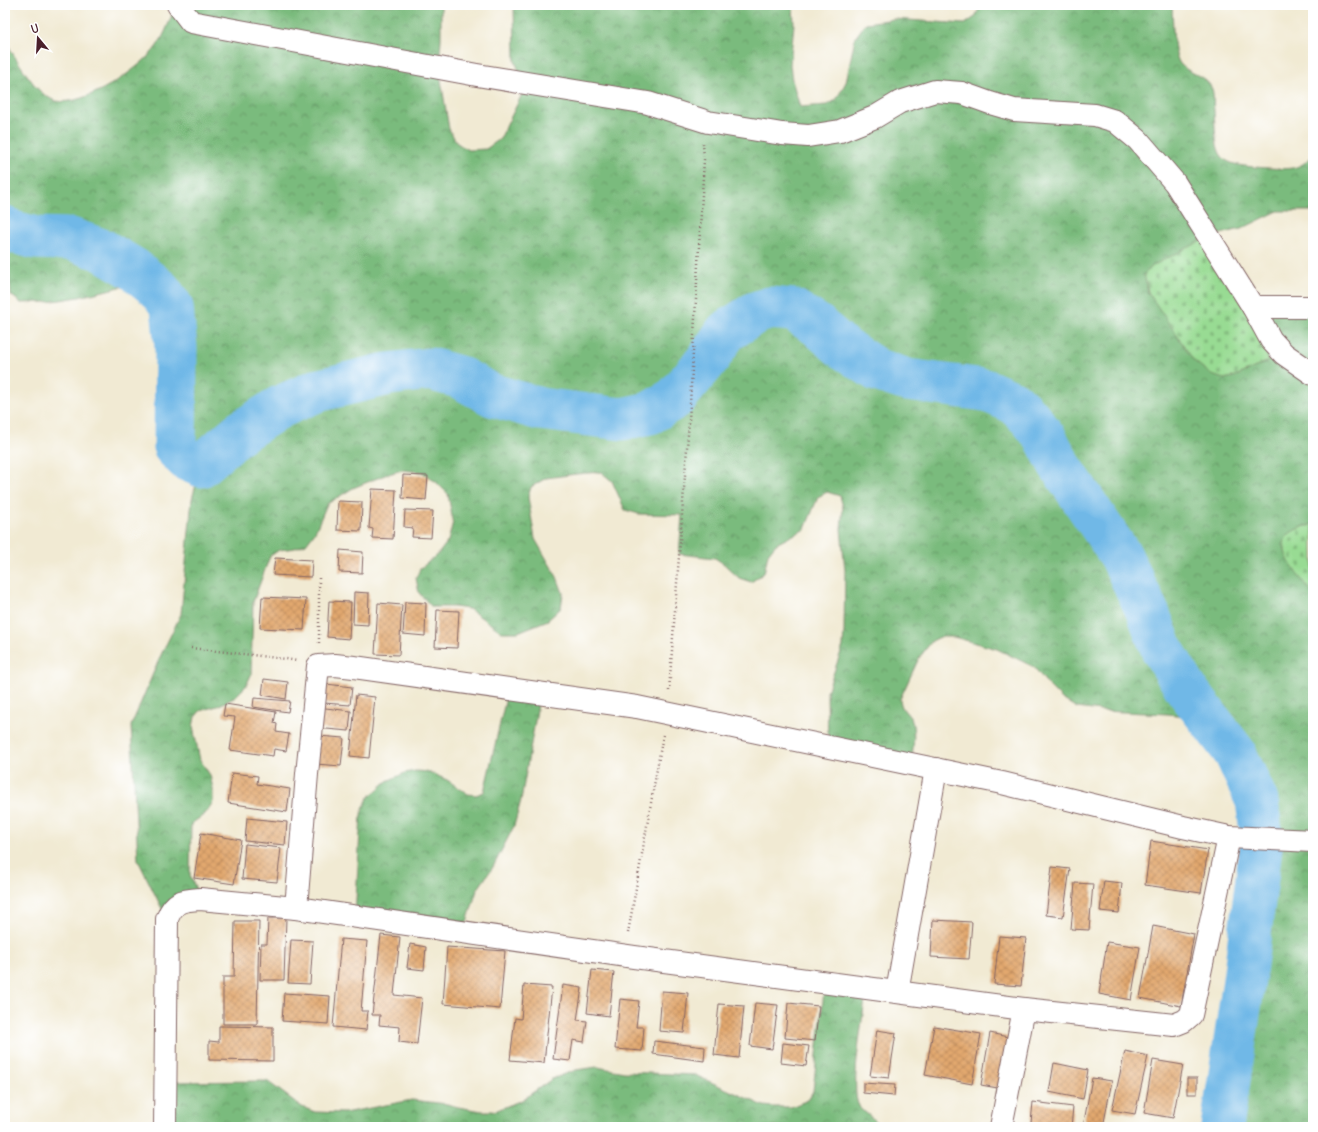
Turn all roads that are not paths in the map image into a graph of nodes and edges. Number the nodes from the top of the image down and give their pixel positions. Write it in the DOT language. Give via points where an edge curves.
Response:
graph roads {
  1 [pos="178,5"];
  2 [pos="1253,307"];
  3 [pos="1313,307"];
  4 [pos="1313,374"];
  5 [pos="936,769"];
  6 [pos="1237,837"];
  7 [pos="1313,841"];
  8 [pos="296,908"];
  9 [pos="897,992"];
  10 [pos="1024,1009"];
  11 [pos="165,1127"];
  12 [pos="1001,1127"];
  1 -- 2 [label="street" via="190,22 462,73 648,103 708,122 782,134 808,136 840,131 875,117 900,102 935,91 962,93 1014,110 1096,115 1115,121 1138,140 1175,183"];
  2 -- 3 [label="street"];
  2 -- 4 [label="street" via="1271,340 1284,354"];
  5 -- 6 [label="street"];
  5 -- 8 [label="street" via="637,707 354,666 318,666"];
  5 -- 9 [label="street"];
  6 -- 7 [label="street"];
  6 -- 10 [label="street" via="1192,1015 1184,1022 1174,1025"];
  8 -- 9 [label="street"];
  8 -- 11 [label="street" via="200,899 185,900 170,911 167,919"];
  9 -- 10 [label="street"];
  10 -- 12 [label="street"];
}
